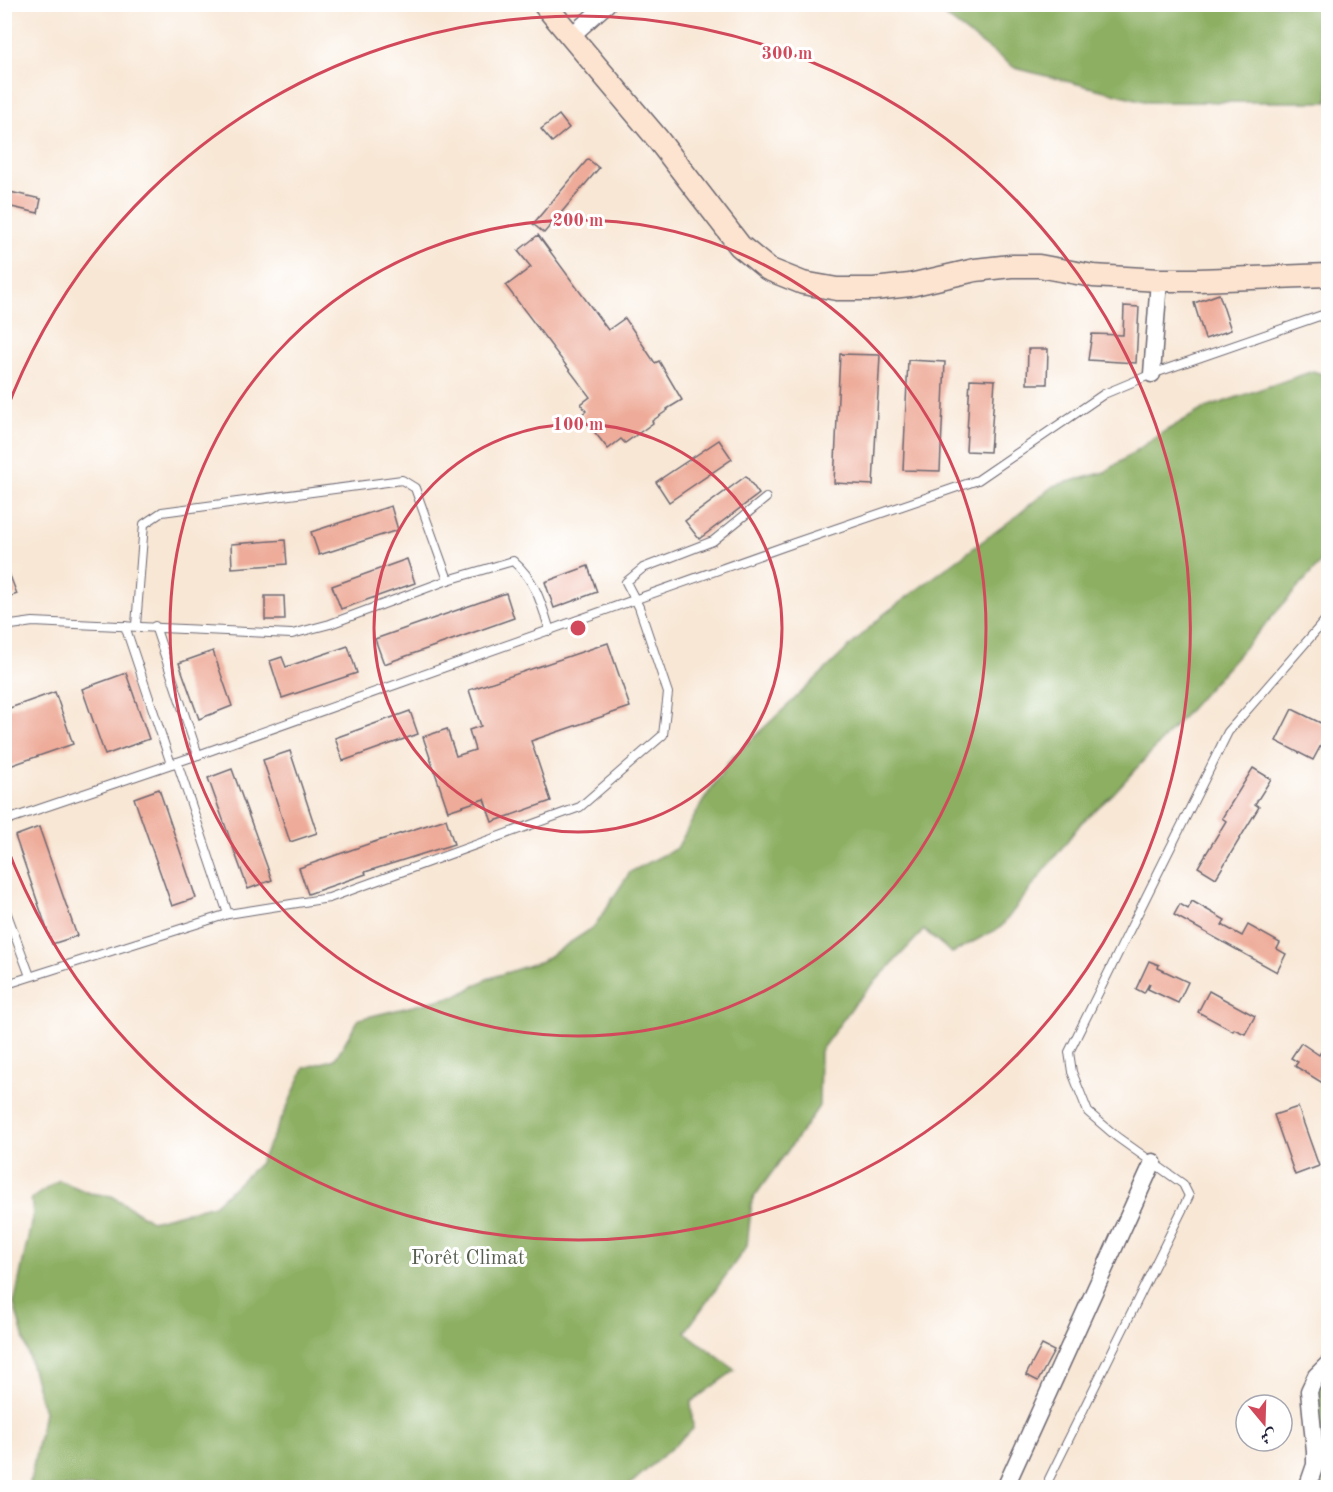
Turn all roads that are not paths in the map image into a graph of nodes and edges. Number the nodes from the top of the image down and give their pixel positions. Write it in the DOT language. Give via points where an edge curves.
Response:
graph roads {
  1 [pos="544,4"];
  2 [pos="607,4"];
  3 [pos="572,36"];
  4 [pos="1329,275"];
  5 [pos="1159,280"];
  6 [pos="1329,313"];
  7 [pos="1152,374"];
  8 [pos="766,498"];
  9 [pos="448,580"];
  10 [pos="636,600"];
  11 [pos="1329,617"];
  12 [pos="4,626"];
  13 [pos="125,626"];
  14 [pos="136,626"];
  15 [pos="155,627"];
  16 [pos="550,631"];
  17 [pos="198,755"];
  18 [pos="174,763"];
  19 [pos="4,821"];
  20 [pos="4,906"];
  21 [pos="228,914"];
  22 [pos="30,976"];
  23 [pos="4,985"];
  24 [pos="1152,1162"];
  25 [pos="1329,1364"];
  26 [pos="1049,1479"];
  27 [pos="1005,1488"];
  28 [pos="1307,1488"];
  1 -- 3 [label="main road"];
  2 -- 3 [label="street"];
  3 -- 5 [label="main road" via="741,246 768,269 803,283 837,289 910,285 1011,266"];
  4 -- 5 [label="main road"];
  5 -- 7 [label="street"];
  6 -- 7 [label="lane"];
  7 -- 10 [label="lane" via="1104,394 978,480"];
  8 -- 10 [label="lane" via="713,541 643,568 626,582"];
  9 -- 14 [label="lane" via="415,488 402,480 162,512 144,524"];
  9 -- 15 [label="lane" via="292,634"];
  9 -- 16 [label="lane" via="513,561 533,584"];
  10 -- 16 [label="lane"];
  10 -- 21 [label="lane" via="668,693 663,735 580,807 329,898"];
  11 -- 24 [label="lane" via="1228,732 1069,1052 1072,1072 1088,1112"];
  12 -- 13 [label="lane" via="33,621"];
  13 -- 14 [label="lane"];
  13 -- 18 [label="lane"];
  14 -- 15 [label="lane"];
  15 -- 17 [label="lane"];
  16 -- 17 [label="lane"];
  17 -- 18 [label="lane"];
  18 -- 19 [label="lane"];
  18 -- 21 [label="lane"];
  20 -- 22 [label="lane"];
  21 -- 22 [label="lane"];
  22 -- 23 [label="lane"];
  24 -- 26 [label="lane" via="1183,1184 1189,1196"];
  24 -- 27 [label="street"];
  25 -- 28 [label="street" via="1316,1376 1309,1391 1315,1465"];
}
